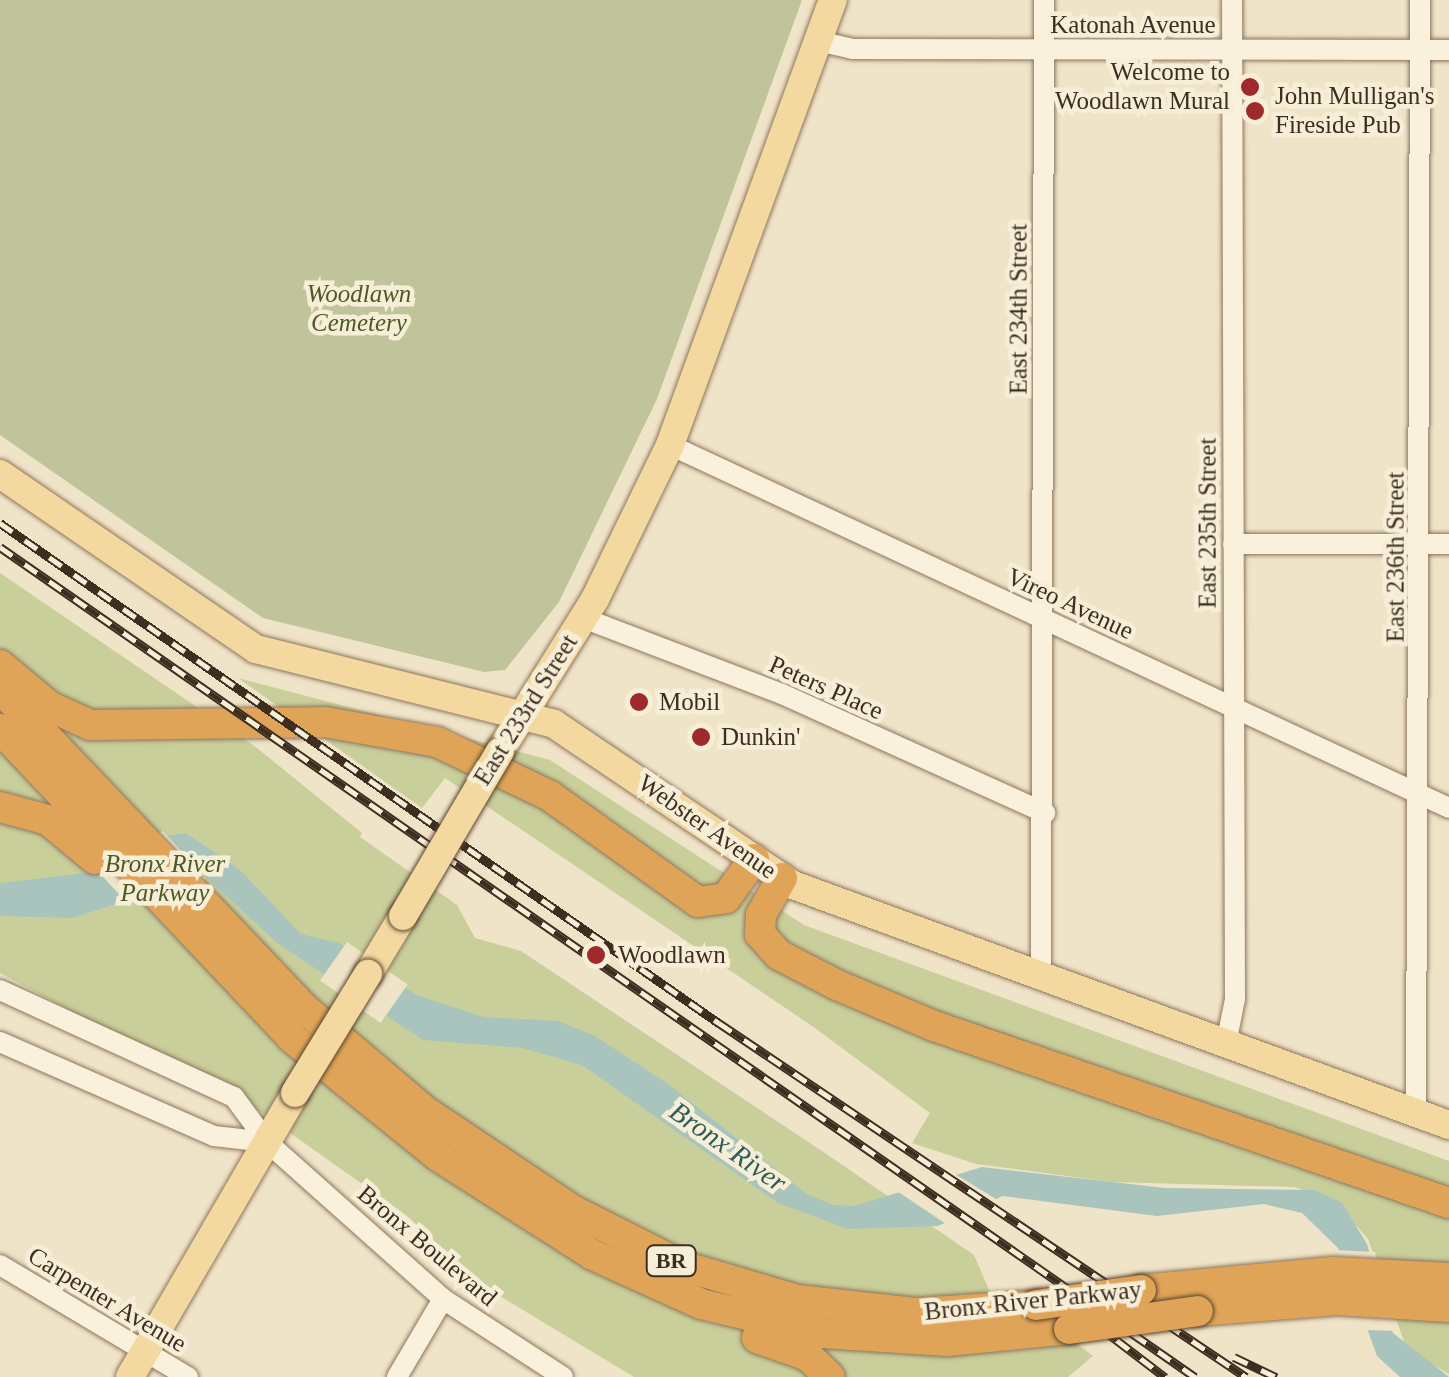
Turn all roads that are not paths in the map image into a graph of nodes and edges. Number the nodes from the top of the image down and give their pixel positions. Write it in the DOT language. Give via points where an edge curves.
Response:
graph roads {
  1 [pos="833,0"];
  2 [pos="1044,0"];
  3 [pos="1232,0"];
  4 [pos="1420,0"];
  5 [pos="818,40"];
  6 [pos="1044,50"];
  7 [pos="1232,50"];
  8 [pos="1420,50"];
  9 [pos="1449,50"];
  10 [pos="670,445"];
  11 [pos="0,474"];
  12 [pos="1233,544"];
  13 [pos="1420,544"];
  14 [pos="1449,544"];
  15 [pos="583,618"];
  16 [pos="1044,619"];
  17 [pos="0,665"];
  18 [pos="0,688"];
  19 [pos="1233,708"];
  20 [pos="522,715"];
  21 [pos="0,729"];
  22 [pos="1421,795"];
  23 [pos="0,807"];
  24 [pos="1449,808"];
  25 [pos="1045,813"];
  26 [pos="115,847"];
  27 [pos="754,859"];
  28 [pos="782,878"];
  29 [pos="168,906"];
  30 [pos="1042,976"];
  31 [pos="0,990"];
  32 [pos="0,1042"];
  33 [pos="1226,1044"];
  34 [pos="1416,1113"];
  35 [pos="1449,1125"];
  36 [pos="267,1142"];
  37 [pos="1449,1203"];
  38 [pos="0,1265"];
  39 [pos="617,1268"];
  40 [pos="1449,1278"];
  41 [pos="1335,1286"];
  42 [pos="443,1299"];
  43 [pos="1449,1307"];
  44 [pos="145,1351"];
  45 [pos="130,1377"];
  46 [pos="188,1377"];
  47 [pos="397,1377"];
  48 [pos="563,1377"];
  49 [pos="830,1377"];
  1 -- 5 [label="main road, East 233rd Street"];
  2 -- 6 [label="street, East 234th Street"];
  3 -- 7 [label="street, East 235th Street"];
  4 -- 8 [label="street, East 236th Street"];
  5 -- 6 [label="street, Katonah Avenue" via="847,49"];
  5 -- 10 [label="main road, East 233rd Street"];
  6 -- 7 [label="street, Katonah Avenue"];
  6 -- 16 [label="street, East 234th Street"];
  7 -- 8 [label="street, Katonah Avenue"];
  7 -- 12 [label="street, East 235th Street"];
  8 -- 9 [label="street, Katonah Avenue"];
  8 -- 13 [label="street, East 236th Street"];
  10 -- 15 [label="main road, East 233rd Street"];
  10 -- 16 [label="street, Vireo Avenue"];
  11 -- 20 [label="main road, Webster Avenue" via="256,649"];
  12 -- 13 [label="street"];
  12 -- 19 [label="street, East 235th Street"];
  13 -- 14 [label="street"];
  13 -- 22 [label="street, East 236th Street"];
  15 -- 20 [label="main road, East 233rd Street"];
  15 -- 25 [label="street, Peters Place" via="806,704"];
  16 -- 19 [label="street, Vireo Avenue"];
  16 -- 25 [label="street, East 234th Street"];
  17 -- 27 [label="highway" via="48,706 90,725 325,722 437,742 550,796 698,902 726,898"];
  18 -- 26 [label="highway, Bronx River Parkway / BR"];
  19 -- 22 [label="street, Vireo Avenue"];
  19 -- 33 [label="street, East 235th Street" via="1235,999"];
  20 -- 27 [label="main road, Webster Avenue" via="574,735"];
  20 -- 36 [label="main road, East 233rd Street, bridge"];
  21 -- 26 [label="highway, Bronx River Parkway / BR"];
  22 -- 24 [label="street, Vireo Avenue"];
  22 -- 34 [label="street, East 236th Street"];
  23 -- 26 [label="highway"];
  25 -- 30 [label="street, East 234th Street"];
  26 -- 29 [label="highway, Bronx River Parkway / BR"];
  27 -- 28 [label="main road, Webster Avenue"];
  28 -- 30 [label="main road, Webster Avenue"];
  28 -- 37 [label="highway" via="760,915 760,934 779,955 837,985 934,1026"];
  29 -- 39 [label="highway, Bronx River Parkway / BR" via="252,1001 426,1147"];
  29 -- 41 [label="highway, Bronx River Parkway / BR, bridge" via="498,1164 627,1240 740,1286 826,1305 946,1313 1141,1290"];
  30 -- 33 [label="main road, Webster Avenue"];
  31 -- 36 [label="street, Bronx Boulevard" via="234,1097"];
  32 -- 36 [label="street" via="214,1136"];
  33 -- 34 [label="main road, Webster Avenue"];
  34 -- 35 [label="main road, Webster Avenue"];
  36 -- 42 [label="street, Bronx Boulevard"];
  36 -- 44 [label="main road, East 233rd Street"];
  38 -- 44 [label="street, Carpenter Avenue"];
  39 -- 41 [label="highway, Bronx River Parkway / BR, bridge" via="731,1313 822,1333 947,1341 1198,1311"];
  39 -- 49 [label="highway" via="681,1310 797,1350"];
  40 -- 41 [label="highway, Bronx River Parkway / BR" via="1392,1273"];
  41 -- 43 [label="highway, Bronx River Parkway / BR"];
  42 -- 47 [label="street"];
  42 -- 48 [label="street, Bronx Boulevard"];
  44 -- 45 [label="main road, East 233rd Street"];
  44 -- 46 [label="street, Carpenter Avenue"];
}
